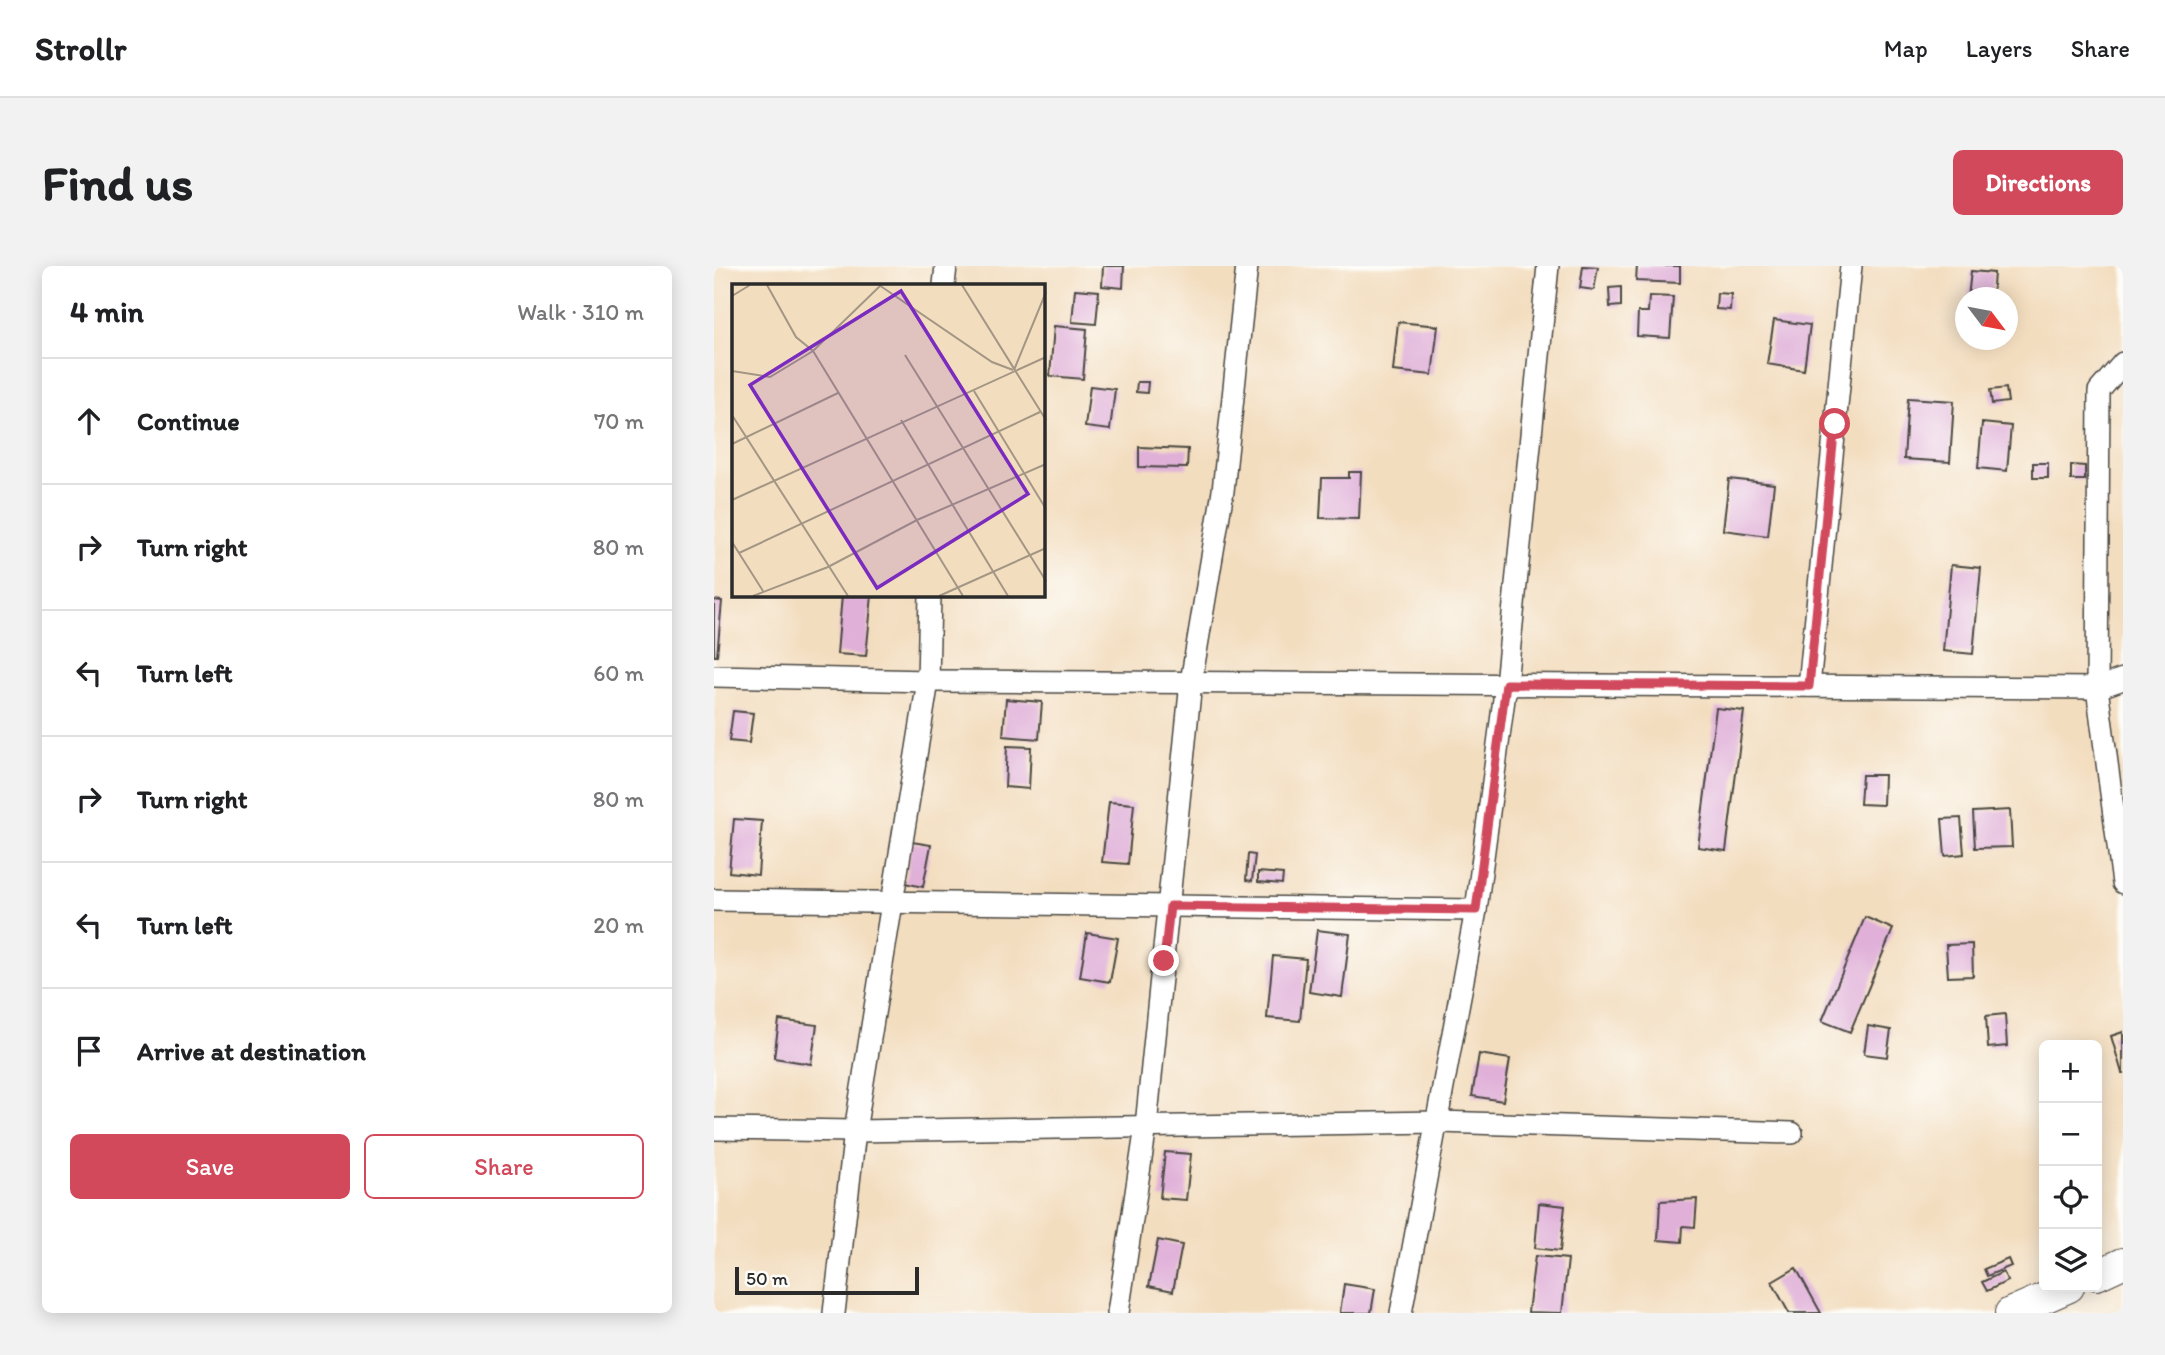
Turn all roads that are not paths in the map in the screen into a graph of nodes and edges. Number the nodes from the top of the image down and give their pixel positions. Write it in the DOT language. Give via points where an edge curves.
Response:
graph roads {
  1 [pos="946,266"];
  2 [pos="1247,266"];
  3 [pos="1548,266"];
  4 [pos="1851,266"];
  5 [pos="944,284"];
  6 [pos="2123,363"];
  7 [pos="930,597"];
  8 [pos="714,676"];
  9 [pos="2123,679"];
  10 [pos="928,681"];
  11 [pos="1191,682"];
  12 [pos="1506,684"];
  13 [pos="1809,686"];
  14 [pos="2097,688"];
  15 [pos="2123,883"];
  16 [pos="714,900"];
  17 [pos="892,903"];
  18 [pos="1170,906"];
  19 [pos="1476,910"];
  20 [pos="1439,1122"];
  21 [pos="1146,1126"];
  22 [pos="714,1129"];
  23 [pos="855,1131"];
  24 [pos="1792,1133"];
  25 [pos="2123,1263"];
  26 [pos="2102,1273"];
  27 [pos="2058,1292"];
  28 [pos="834,1313"];
  29 [pos="1118,1313"];
  30 [pos="1402,1313"];
  31 [pos="2010,1313"];
  1 -- 5 [label="street"];
  2 -- 11 [label="street" via="1223,491"];
  3 -- 12 [label="street"];
  4 -- 13 [label="street"];
  6 -- 14 [label="street" via="2099,391"];
  7 -- 10 [label="street"];
  8 -- 10 [label="street"];
  9 -- 14 [label="street"];
  10 -- 11 [label="street"];
  10 -- 17 [label="street"];
  11 -- 12 [label="street"];
  11 -- 18 [label="street"];
  12 -- 13 [label="street"];
  12 -- 19 [label="street"];
  13 -- 14 [label="street"];
  14 -- 15 [label="street"];
  16 -- 17 [label="street"];
  17 -- 18 [label="street"];
  17 -- 23 [label="street"];
  18 -- 19 [label="street"];
  18 -- 21 [label="street"];
  19 -- 20 [label="street"];
  20 -- 21 [label="street"];
  20 -- 24 [label="street"];
  20 -- 30 [label="street"];
  21 -- 23 [label="street"];
  21 -- 29 [label="street"];
  22 -- 23 [label="street"];
  23 -- 28 [label="street"];
  25 -- 26 [label="street"];
  27 -- 31 [label="street"];
}
